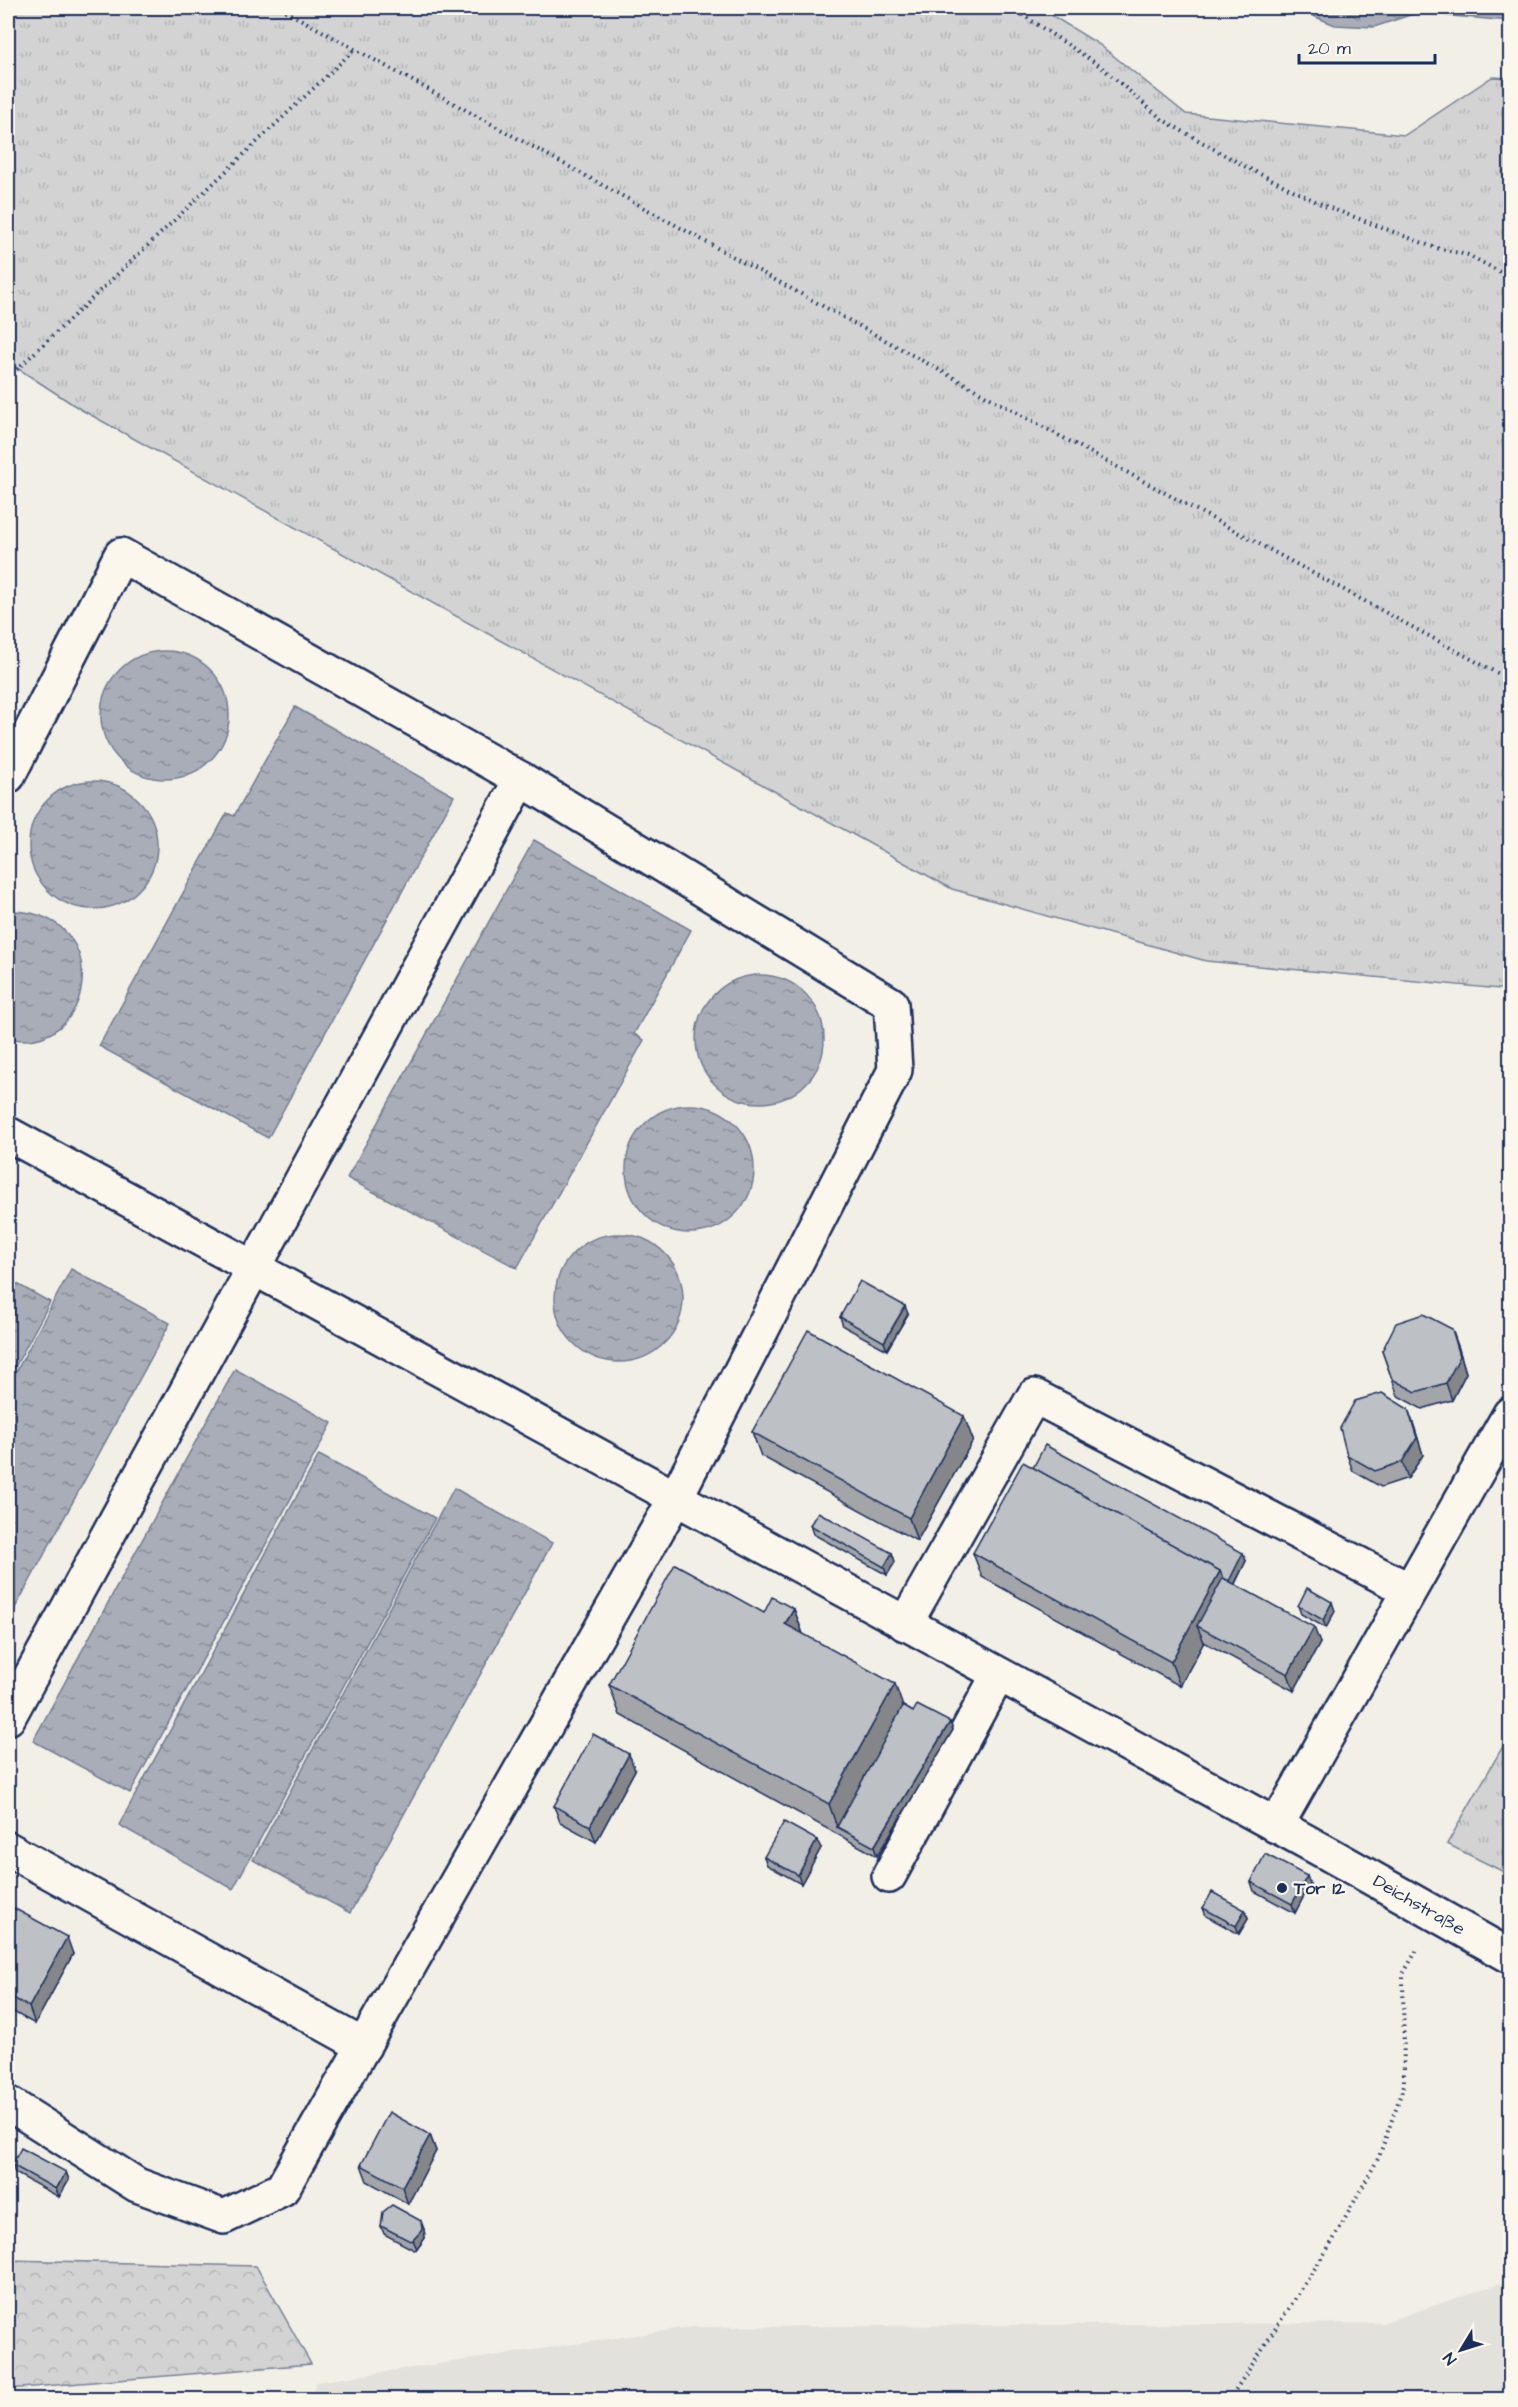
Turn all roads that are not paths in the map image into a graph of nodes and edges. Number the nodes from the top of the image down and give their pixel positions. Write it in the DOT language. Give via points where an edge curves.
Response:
graph roads {
  1 [pos="8,776"];
  2 [pos="522,779"];
  3 [pos="8,1134"];
  4 [pos="254,1269"];
  5 [pos="1510,1414"];
  6 [pos="675,1499"];
  7 [pos="1409,1590"];
  8 [pos="905,1624"];
  9 [pos="999,1675"];
  10 [pos="8,1718"];
  11 [pos="1276,1826"];
  12 [pos="8,1849"];
  13 [pos="888,1876"];
  14 [pos="1510,1956"];
  15 [pos="364,2046"];
  16 [pos="8,2103"];
  1 -- 2 [label="street" via="121,555"];
  2 -- 4 [label="street"];
  2 -- 6 [label="street" via="891,1004 896,1070"];
  3 -- 4 [label="street, Deichstraße"];
  4 -- 6 [label="street, Deichstraße"];
  4 -- 10 [label="street"];
  5 -- 7 [label="street"];
  6 -- 8 [label="street, Deichstraße"];
  6 -- 15 [label="street"];
  7 -- 8 [label="street" via="1034,1396"];
  7 -- 11 [label="street"];
  8 -- 9 [label="street, Deichstraße"];
  9 -- 11 [label="street, Deichstraße"];
  9 -- 13 [label="street"];
  11 -- 14 [label="street, Deichstraße"];
  12 -- 15 [label="street"];
  15 -- 16 [label="street" via="282,2189 224,2217 138,2185"];
}
